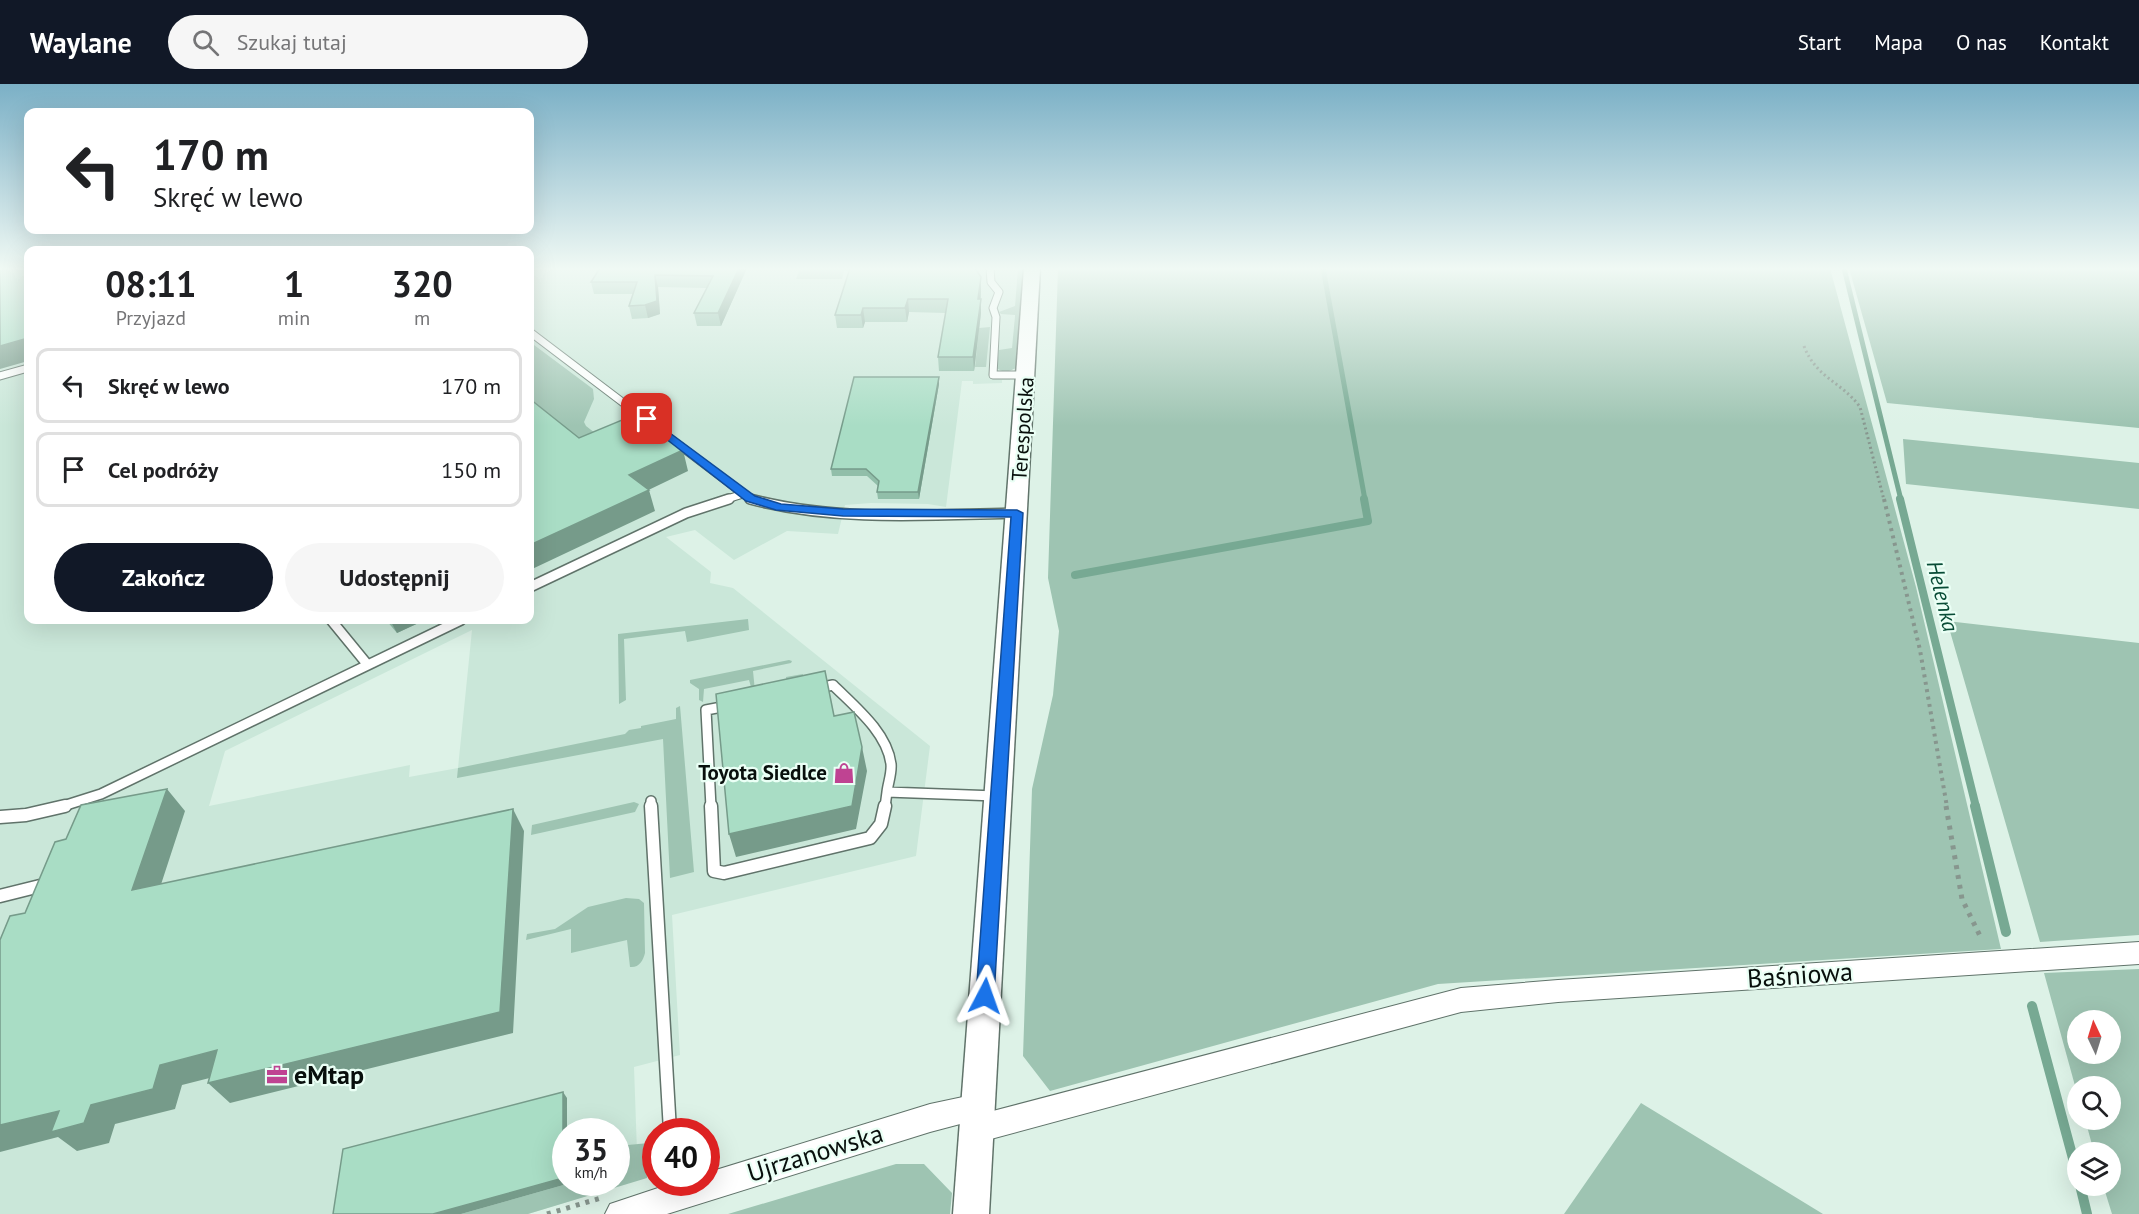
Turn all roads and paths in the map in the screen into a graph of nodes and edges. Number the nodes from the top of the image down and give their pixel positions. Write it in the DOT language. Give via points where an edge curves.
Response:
graph roads {
  1 [pos="996,321"];
  2 [pos="1030,321"];
  3 [pos="534,335"];
  4 [pos="1804,346"];
  5 [pos="24,369"];
  6 [pos="1027,375"];
  7 [pos="0,376"];
  8 [pos="743,494"];
  9 [pos="1017,513"];
  10 [pos="534,585"];
  11 [pos="334,624"];
  12 [pos="452,624"];
  13 [pos="367,664"];
  14 [pos="810,690"];
  15 [pos="741,703"];
  16 [pos="887,792"];
  17 [pos="998,796"];
  18 [pos="651,801"];
  19 [pos="0,817"];
  20 [pos="40,886"];
  21 [pos="0,896"];
  22 [pos="2139,953"];
  23 [pos="1998,963"];
  24 [pos="669,1118"];
  25 [pos="977,1118"];
  26 [pos="720,1176"];
  27 [pos="659,1196"];
  28 [pos="620,1214"];
  29 [pos="971,1214"];
  1 -- 6 [label="lane" via="993,375"];
  2 -- 6 [label="street, Terespolska"];
  3 -- 8 [label="lane"];
  4 -- 23 [label="path" via="1819,374 1860,406 1920,650 1962,899"];
  5 -- 7 [label="lane"];
  6 -- 9 [label="street, Terespolska"];
  8 -- 9 [label="lane" via="781,507 843,513"];
  8 -- 10 [label="lane" via="686,513"];
  9 -- 17 [label="street, Terespolska"];
  11 -- 13 [label="lane"];
  12 -- 13 [label="lane"];
  13 -- 19 [label="lane" via="101,794 59,808"];
  14 -- 16 [label="lane" via="833,685 877,733 891,762"];
  15 -- 16 [label="lane" via="706,710 714,871 724,873 870,838 880,828"];
  16 -- 17 [label="lane"];
  17 -- 25 [label="street, Terespolska"];
  18 -- 24 [label="lane"];
  20 -- 21 [label="lane"];
  22 -- 23 [label="street, Baśniowa"];
  23 -- 25 [label="street, Baśniowa" via="1461,1000"];
  25 -- 26 [label="street, Ujrzanowska" via="930,1118"];
  25 -- 29 [label="street, Terespolska"];
  27 -- 28 [label="street, Ujrzanowska"];
}
